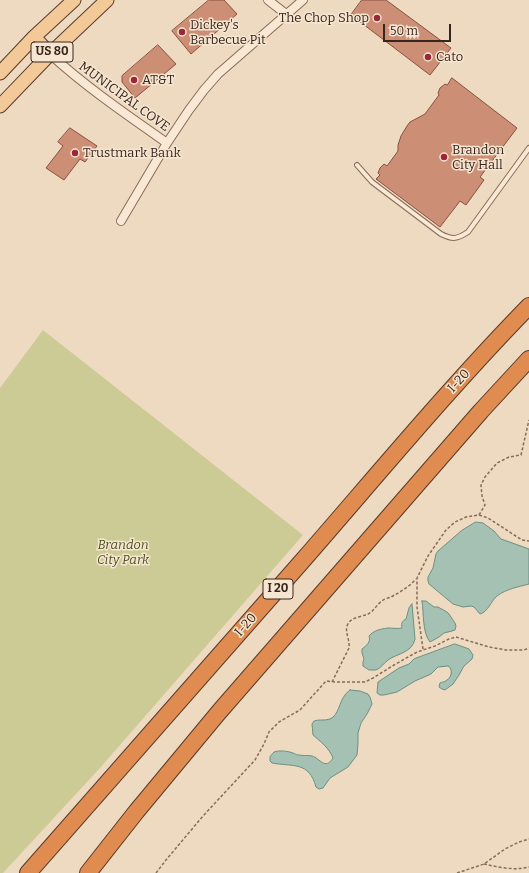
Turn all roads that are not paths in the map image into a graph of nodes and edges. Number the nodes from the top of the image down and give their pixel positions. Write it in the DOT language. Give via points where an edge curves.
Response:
graph roads {
  1 [pos="74,0"];
  2 [pos="107,0"];
  3 [pos="268,0"];
  4 [pos="303,0"];
  5 [pos="286,14"];
  6 [pos="34,37"];
  7 [pos="50,54"];
  8 [pos="0,73"];
  9 [pos="0,106"];
  10 [pos="167,143"];
  11 [pos="529,148"];
  12 [pos="357,165"];
  13 [pos="121,221"];
  14 [pos="529,306"];
  15 [pos="529,359"];
  16 [pos="28,873"];
  17 [pos="88,873"];
  1 -- 6 [label="main road, US 80"];
  2 -- 7 [label="main road, US 80"];
  3 -- 5 [label="street"];
  4 -- 5 [label="street, MUNICIPAL COVE"];
  5 -- 10 [label="street, MUNICIPAL COVE" via="218,74 196,100"];
  6 -- 7 [label="main road"];
  6 -- 8 [label="main road, US 80"];
  7 -- 9 [label="main road, US 80"];
  7 -- 10 [label="street, MUNICIPAL COVE" via="91,89"];
  10 -- 13 [label="street, MUNICIPAL COVE"];
  11 -- 12 [label="lane" via="468,232 455,238 441,234 372,182"];
  14 -- 16 [label="highway, I-20 / I 20" via="453,387"];
  15 -- 17 [label="highway, I 20" via="219,712"];
}
